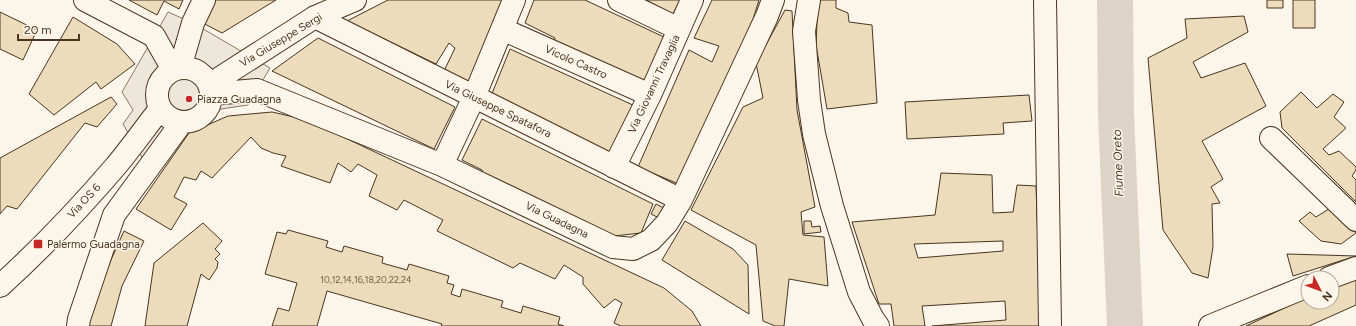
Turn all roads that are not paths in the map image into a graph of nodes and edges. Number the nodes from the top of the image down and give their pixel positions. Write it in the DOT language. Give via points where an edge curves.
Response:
graph roads {
  1 [pos="85,0"];
  2 [pos="204,0"];
  3 [pos="355,0"];
  4 [pos="514,0"];
  5 [pos="619,0"];
  6 [pos="692,0"];
  7 [pos="773,0"];
  8 [pos="809,0"];
  9 [pos="1045,0"];
  10 [pos="315,17"];
  11 [pos="502,29"];
  12 [pos="679,29"];
  13 [pos="177,69"];
  14 [pos="210,89"];
  15 [pos="650,95"];
  16 [pos="474,97"];
  17 [pos="160,109"];
  18 [pos="182,122"];
  19 [pos="1270,138"];
  20 [pos="442,165"];
  21 [pos="614,167"];
  22 [pos="681,200"];
  23 [pos="1356,220"];
  24 [pos="1356,268"];
  25 [pos="1340,274"];
  26 [pos="0,286"];
  27 [pos="1300,289"];
  28 [pos="78,326"];
  29 [pos="878,326"];
  30 [pos="1050,326"];
  31 [pos="1210,326"];
  1 -- 13 [label="street" via="154,36"];
  2 -- 13 [label="street"];
  3 -- 10 [label="street, Via Giuseppe Sergi"];
  4 -- 11 [label="street"];
  5 -- 12 [label="street"];
  6 -- 12 [label="street, Via Giovanni Travaglia"];
  7 -- 22 [label="street, Via Guadagna"];
  8 -- 29 [label="street" via="804,31 814,134 832,206 859,292"];
  9 -- 30 [label="street"];
  10 -- 14 [label="street, Via Giuseppe Sergi"];
  10 -- 16 [label="street, Via Giuseppe Spatafora"];
  11 -- 15 [label="street, Vicolo Castro"];
  11 -- 16 [label="street"];
  12 -- 15 [label="street, Via Giovanni Travaglia"];
  13 -- 14 [label="street" via="189,68 197,71 204,77"];
  13 -- 17 [label="street" via="165,76 160,83 157,92"];
  14 -- 18 [label="street" via="210,103 206,111 195,120"];
  14 -- 20 [label="street, Via Guadagna" via="257,90"];
  15 -- 21 [label="street, Via Giovanni Travaglia"];
  16 -- 20 [label="street"];
  16 -- 21 [label="street, Via Giuseppe Spatafora"];
  17 -- 18 [label="street" via="173,121"];
  17 -- 26 [label="street, Via OS 6" via="116,166 28,261"];
  18 -- 28 [label="street" via="114,215"];
  19 -- 23 [label="street"];
  20 -- 22 [label="street, Via Guadagna" via="612,247 633,250 651,240 667,223"];
  21 -- 22 [label="street, Via Giuseppe Spatafora"];
  24 -- 25 [label="street"];
  27 -- 31 [label="street"];
}
